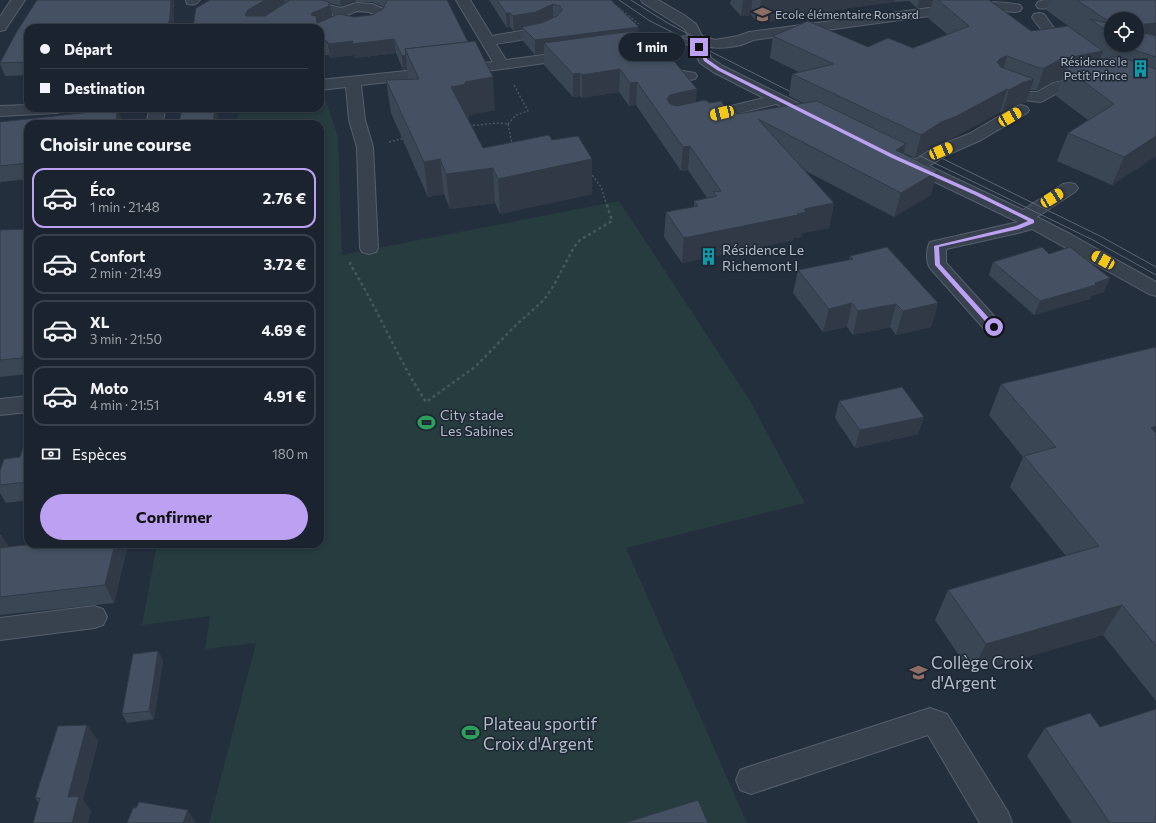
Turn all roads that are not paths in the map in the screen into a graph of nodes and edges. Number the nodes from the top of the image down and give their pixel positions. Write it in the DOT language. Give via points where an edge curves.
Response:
graph roads {
  1 [pos="18,0"];
  2 [pos="463,0"];
  3 [pos="648,0"];
  4 [pos="1056,0"];
  5 [pos="295,3"];
  6 [pos="365,4"];
  7 [pos="1041,11"];
  8 [pos="342,16"];
  9 [pos="554,24"];
  10 [pos="0,27"];
  11 [pos="327,28"];
  12 [pos="749,36"];
  13 [pos="697,39"];
  14 [pos="488,42"];
  15 [pos="607,50"];
  16 [pos="584,53"];
  17 [pos="1079,53"];
  18 [pos="642,55"];
  19 [pos="502,64"];
  20 [pos="690,76"];
  21 [pos="1102,77"];
  22 [pos="353,82"];
  23 [pos="324,85"];
  24 [pos="1000,86"];
  25 [pos="776,98"];
  26 [pos="24,110"];
  27 [pos="1021,110"];
  28 [pos="0,111"];
  29 [pos="691,120"];
  30 [pos="832,126"];
  31 [pos="894,157"];
  32 [pos="917,166"];
  33 [pos="1069,188"];
  34 [pos="1028,220"];
  35 [pos="369,248"];
  36 [pos="1156,290"];
  37 [pos="994,327"];
  38 [pos="24,404"];
  39 [pos="0,407"];
  40 [pos="94,617"];
  41 [pos="0,629"];
  42 [pos="751,780"];
  43 [pos="997,823"];
  1 -- 10 [label="street"];
  2 -- 14 [label="street"];
  3 -- 13 [label="street" via="680,18 691,27"];
  4 -- 7 [label="street"];
  5 -- 8 [label="street"];
  6 -- 8 [label="street"];
  6 -- 8 [label="street" via="381,13 377,20 364,25 348,24"];
  7 -- 12 [label="street" via="1024,14 1015,8 987,6"];
  7 -- 17 [label="street" via="1048,30"];
  8 -- 11 [label="street"];
  9 -- 14 [label="street" via="541,31"];
  12 -- 13 [label="street" via="742,40 715,44"];
  12 -- 13 [label="street" via="741,33 707,32"];
  13 -- 18 [label="street" via="662,43"];
  13 -- 25 [label="street" via="705,60"];
  14 -- 19 [label="street"];
  15 -- 18 [label="street"];
  16 -- 19 [label="street"];
  18 -- 20 [label="street" via="667,73"];
  19 -- 22 [label="street"];
  21 -- 24 [label="street" via="1058,86 1040,97 1029,97"];
  22 -- 23 [label="street"];
  22 -- 35 [label="street" via="362,119 365,147"];
  25 -- 29 [label="street"];
  25 -- 30 [label="street"];
  26 -- 28 [label="street"];
  27 -- 32 [label="street"];
  31 -- 32 [label="street"];
  32 -- 34 [label="street"];
  33 -- 34 [label="street"];
  34 -- 36 [label="street"];
  34 -- 37 [label="street" via="1018,228 937,246 937,264"];
  38 -- 39 [label="street"];
  40 -- 41 [label="street"];
  42 -- 43 [label="street" via="930,721 937,723"];
}
